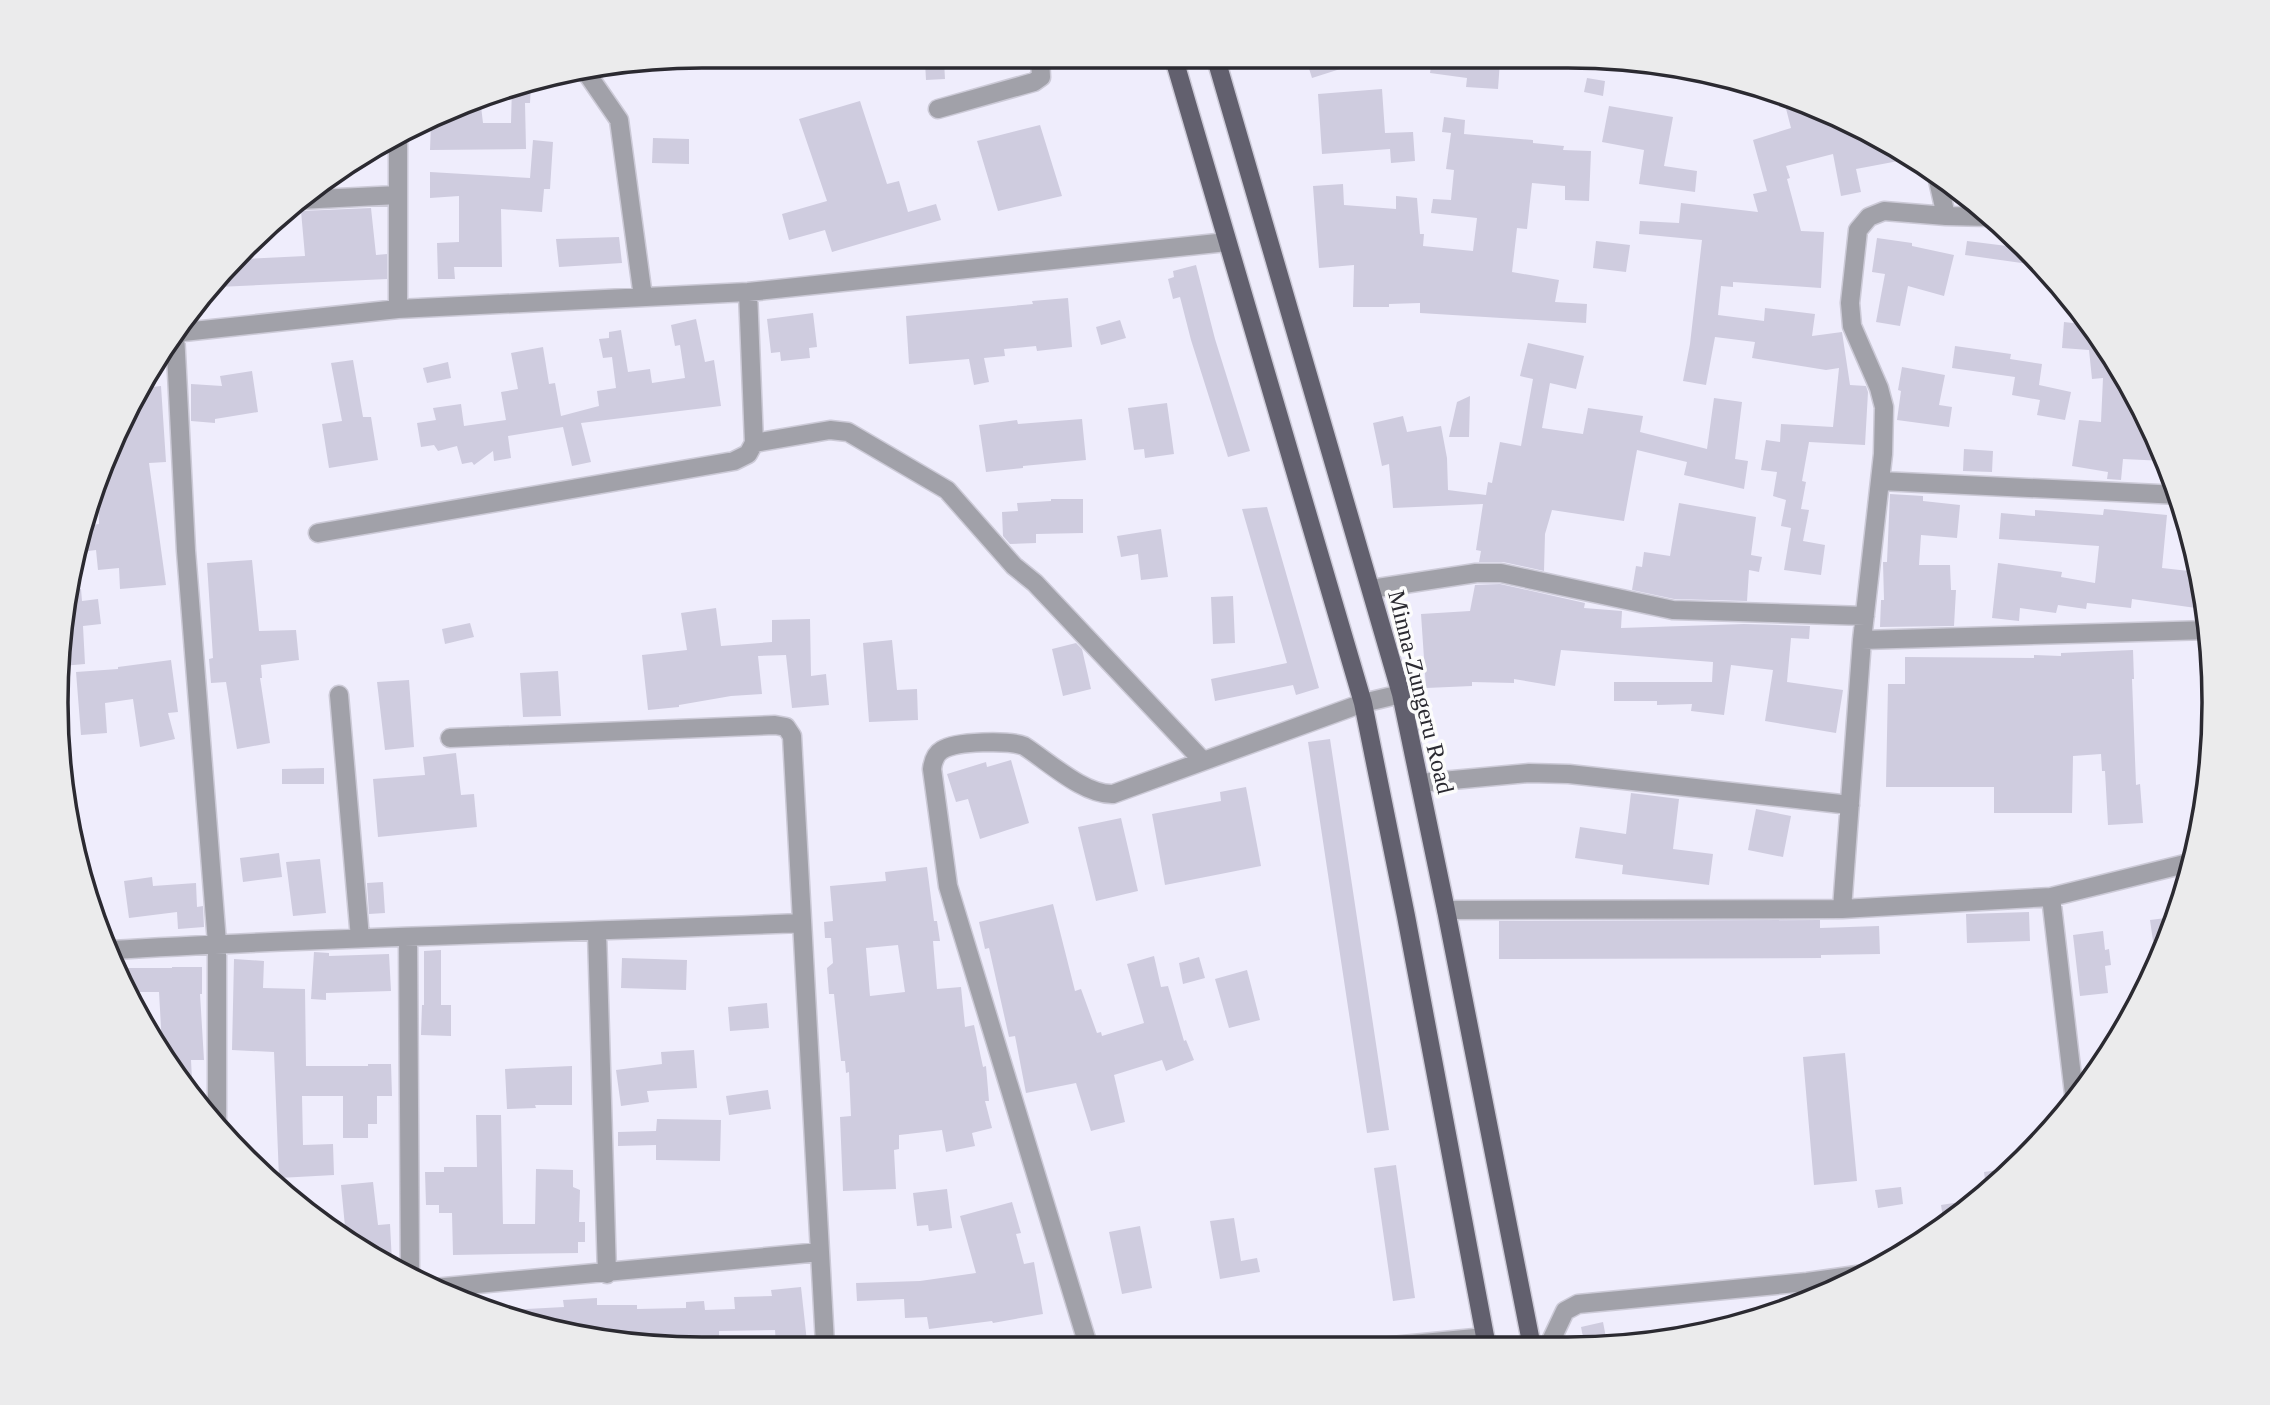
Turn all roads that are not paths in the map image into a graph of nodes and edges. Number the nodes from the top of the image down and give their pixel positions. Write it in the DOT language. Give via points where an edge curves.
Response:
graph roads {
  1 [pos="1041,68"];
  2 [pos="1177,68"];
  3 [pos="1219,68"];
  4 [pos="590,78"];
  5 [pos="937,109"];
  6 [pos="398,146"];
  7 [pos="1940,189"];
  8 [pos="398,195"];
  9 [pos="316,199"];
  10 [pos="1946,216"];
  11 [pos="1975,217"];
  12 [pos="1227,242"];
  13 [pos="748,292"];
  14 [pos="643,297"];
  15 [pos="398,309"];
  16 [pos="188,332"];
  17 [pos="176,349"];
  18 [pos="754,443"];
  19 [pos="1880,481"];
  20 [pos="2166,494"];
  21 [pos="318,533"];
  22 [pos="1371,589"];
  23 [pos="1865,616"];
  24 [pos="2197,630"];
  25 [pos="1862,640"];
  26 [pos="1401,694"];
  27 [pos="338,695"];
  28 [pos="1363,703"];
  29 [pos="450,738"];
  30 [pos="1202,760"];
  31 [pos="1420,783"];
  32 [pos="1850,805"];
  33 [pos="2180,865"];
  34 [pos="2051,897"];
  35 [pos="1842,909"];
  36 [pos="1447,910"];
  37 [pos="801,923"];
  38 [pos="597,932"];
  39 [pos="408,937"];
  40 [pos="360,938"];
  41 [pos="217,943"];
  42 [pos="119,949"];
  43 [pos="2073,1086"];
  44 [pos="217,1110"];
  45 [pos="820,1252"];
  46 [pos="410,1265"];
  47 [pos="607,1273"];
  48 [pos="1829,1280"];
  49 [pos="456,1286"];
  50 [pos="825,1337"];
  51 [pos="1086,1337"];
  52 [pos="1485,1337"];
  53 [pos="1530,1337"];
  54 [pos="1553,1337"];
  1 -- 5 [label="street" via="1041,77 1034,82"];
  2 -- 12 [label="main road"];
  3 -- 22 [label="main road, Minna-Zungeru Road"];
  4 -- 14 [label="street" via="619,120"];
  6 -- 8 [label="street"];
  7 -- 10 [label="street"];
  8 -- 9 [label="street"];
  8 -- 15 [label="street"];
  10 -- 11 [label="street"];
  10 -- 19 [label="street" via="1884,211 1869,217 1858,230 1852,326 1884,407"];
  12 -- 13 [label="street"];
  12 -- 28 [label="main road"];
  13 -- 14 [label="street"];
  13 -- 18 [label="street"];
  14 -- 15 [label="street"];
  15 -- 16 [label="street"];
  17 -- 41 [label="street" via="186,551"];
  18 -- 21 [label="street" via="748,454 734,461"];
  18 -- 30 [label="street" via="830,430 848,432 947,490"];
  19 -- 20 [label="street"];
  19 -- 23 [label="street"];
  22 -- 23 [label="street" via="1501,573 1673,611"];
  22 -- 26 [label="main road, Minna-Zungeru Road"];
  23 -- 25 [label="street"];
  24 -- 25 [label="street"];
  25 -- 32 [label="street"];
  26 -- 28 [label="street"];
  26 -- 31 [label="main road, Minna-Zungeru Road"];
  27 -- 40 [label="street"];
  28 -- 30 [label="street"];
  28 -- 52 [label="main road"];
  29 -- 37 [label="street" via="786,727 792,736"];
  30 -- 51 [label="street" via="1114,794 1100,794 1013,742 949,747 939,751 932,769 948,886"];
  31 -- 32 [label="street" via="1569,774"];
  31 -- 36 [label="main road, Minna-Zungeru Road"];
  32 -- 35 [label="street"];
  33 -- 34 [label="street"];
  34 -- 35 [label="street"];
  34 -- 43 [label="street"];
  35 -- 36 [label="street"];
  36 -- 53 [label="main road, Minna-Zungeru Road"];
  37 -- 38 [label="street"];
  37 -- 45 [label="street"];
  38 -- 39 [label="street"];
  38 -- 47 [label="street"];
  39 -- 40 [label="street"];
  39 -- 46 [label="street"];
  40 -- 41 [label="street"];
  41 -- 42 [label="street"];
  41 -- 44 [label="street"];
  45 -- 47 [label="street"];
  45 -- 50 [label="street"];
  47 -- 49 [label="street"];
  48 -- 54 [label="street" via="1578,1304 1565,1311"];
}
